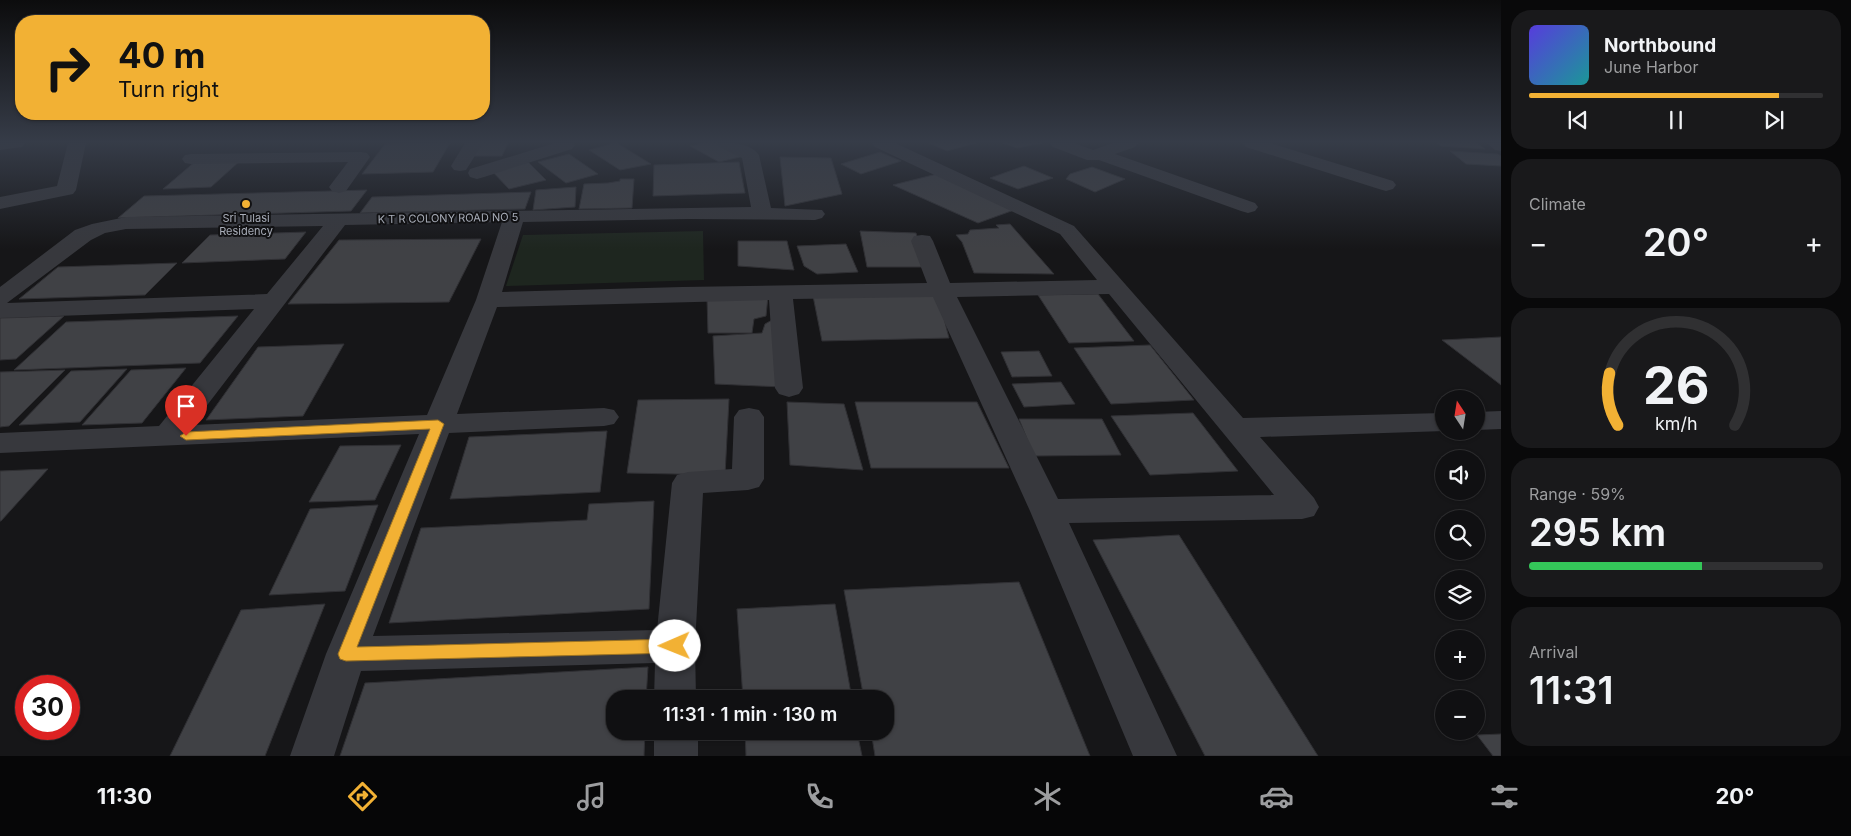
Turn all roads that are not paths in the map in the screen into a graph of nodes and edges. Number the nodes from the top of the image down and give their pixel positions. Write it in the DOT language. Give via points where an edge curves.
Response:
graph roads {
  1 [pos="69,178"];
  2 [pos="345,178"];
  3 [pos="755,178"];
  4 [pos="956,178"];
  5 [pos="1167,178"];
  6 [pos="1365,178"];
  7 [pos="1386,185"];
  8 [pos="339,187"];
  9 [pos="0,203"];
  10 [pos="1248,207"];
  11 [pos="762,213"];
  12 [pos="815,214"];
  13 [pos="514,218"];
  14 [pos="338,220"];
  15 [pos="922,241"];
  16 [pos="1115,287"];
  17 [pos="941,289"];
  18 [pos="780,292"];
  19 [pos="0,298"];
  20 [pos="488,300"];
  21 [pos="274,301"];
  22 [pos="0,312"];
  23 [pos="789,388"];
  24 [pos="749,416"];
  25 [pos="604,417"];
  26 [pos="1501,420"];
  27 [pos="1485,421"];
  28 [pos="1435,422"];
  29 [pos="438,424"];
  30 [pos="1235,428"];
  31 [pos="167,436"];
  32 [pos="0,443"];
  33 [pos="1047,510"];
  34 [pos="675,646"];
  35 [pos="346,654"];
  36 [pos="675,690"];
  37 [pos="676,740"];
  38 [pos="312,756"];
  39 [pos="676,756"];
  40 [pos="1155,756"];
  1 -- 9 [label="street" via="66,190"];
  2 -- 8 [label="street"];
  3 -- 11 [label="street"];
  4 -- 16 [label="street" via="1067,230"];
  5 -- 10 [label="street"];
  6 -- 7 [label="street"];
  11 -- 12 [label="street, K T R COLONY ROAD NO 5"];
  11 -- 13 [label="street, K T R COLONY ROAD NO 5"];
  13 -- 14 [label="street, K T R COLONY ROAD NO 5"];
  13 -- 20 [label="street"];
  14 -- 19 [label="street, K T R COLONY ROAD NO 5" via="126,223 99,228 83,235"];
  14 -- 21 [label="street"];
  15 -- 17 [label="street"];
  16 -- 17 [label="street"];
  16 -- 30 [label="street"];
  17 -- 18 [label="street"];
  17 -- 33 [label="street"];
  18 -- 20 [label="street"];
  18 -- 23 [label="street"];
  20 -- 29 [label="street"];
  21 -- 22 [label="street"];
  21 -- 31 [label="street"];
  24 -- 34 [label="street" via="748,479 688,483"];
  25 -- 29 [label="street"];
  26 -- 27 [label="street"];
  28 -- 30 [label="street"];
  29 -- 31 [label="street"];
  29 -- 35 [label="street"];
  30 -- 33 [label="street" via="1302,507"];
  31 -- 32 [label="street"];
  33 -- 40 [label="street"];
  34 -- 35 [label="street"];
  34 -- 36 [label="street"];
  35 -- 38 [label="street"];
  37 -- 39 [label="street"];
}
